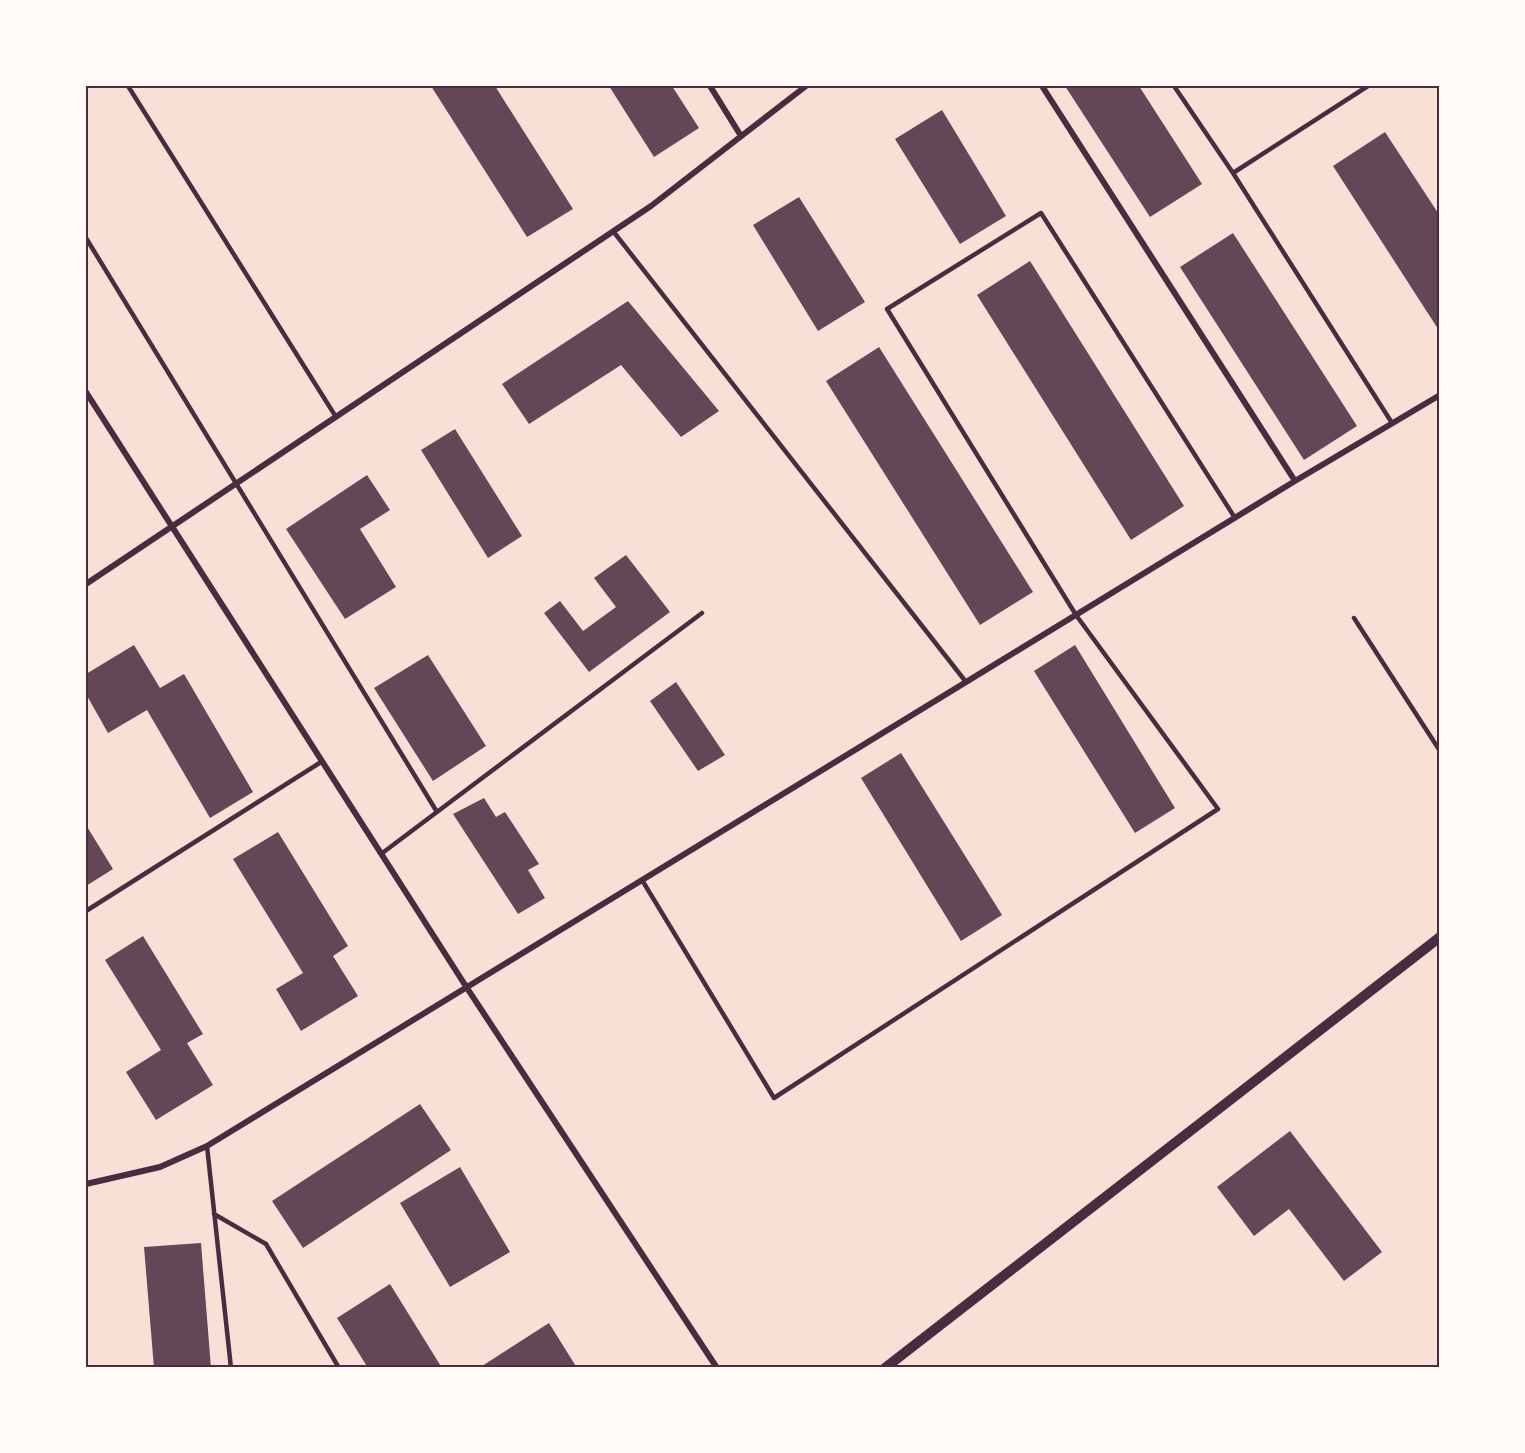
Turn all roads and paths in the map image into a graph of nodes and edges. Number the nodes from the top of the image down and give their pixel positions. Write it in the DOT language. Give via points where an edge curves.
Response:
graph roads {
  1 [pos="128,86"];
  2 [pos="710,86"];
  3 [pos="806,86"];
  4 [pos="1042,86"];
  5 [pos="1174,86"];
  6 [pos="1368,86"];
  7 [pos="741,136"];
  8 [pos="1233,173"];
  9 [pos="614,231"];
  10 [pos="86,238"];
  11 [pos="86,392"];
  12 [pos="1440,394"];
  13 [pos="336,417"];
  14 [pos="1392,423"];
  15 [pos="1295,480"];
  16 [pos="236,484"];
  17 [pos="1235,518"];
  18 [pos="171,527"];
  19 [pos="86,584"];
  20 [pos="702,613"];
  21 [pos="1076,615"];
  22 [pos="1354,618"];
  23 [pos="966,682"];
  24 [pos="1440,751"];
  25 [pos="321,762"];
  26 [pos="437,812"];
  27 [pos="381,854"];
  28 [pos="642,880"];
  29 [pos="86,911"];
  30 [pos="1440,937"];
  31 [pos="466,987"];
  32 [pos="207,1146"];
  33 [pos="86,1184"];
  34 [pos="214,1214"];
  35 [pos="231,1368"];
  36 [pos="339,1368"];
  37 [pos="717,1368"];
  38 [pos="885,1368"];
  1 -- 13 [label="lane"];
  2 -- 7 [label="street"];
  3 -- 7 [label="street"];
  4 -- 15 [label="street"];
  5 -- 8 [label="lane"];
  6 -- 8 [label="lane"];
  7 -- 9 [label="street"];
  8 -- 14 [label="lane"];
  9 -- 13 [label="street"];
  9 -- 23 [label="lane"];
  10 -- 16 [label="lane"];
  11 -- 18 [label="street"];
  12 -- 14 [label="street"];
  13 -- 16 [label="street"];
  14 -- 15 [label="street"];
  15 -- 17 [label="street"];
  16 -- 18 [label="street"];
  16 -- 26 [label="lane"];
  17 -- 21 [label="street"];
  17 -- 21 [label="lane" via="1041,213 887,309"];
  18 -- 19 [label="street"];
  18 -- 25 [label="street"];
  20 -- 26 [label="lane"];
  21 -- 23 [label="street"];
  21 -- 28 [label="lane" via="1218,808 774,1098"];
  22 -- 24 [label="lane"];
  23 -- 28 [label="street"];
  25 -- 27 [label="street"];
  25 -- 29 [label="lane"];
  26 -- 27 [label="lane"];
  27 -- 31 [label="street"];
  28 -- 31 [label="street"];
  30 -- 38 [label="street"];
  31 -- 32 [label="street"];
  31 -- 37 [label="street"];
  32 -- 33 [label="street" via="160,1167"];
  32 -- 34 [label="lane"];
  34 -- 35 [label="lane"];
  34 -- 36 [label="lane" via="266,1244"];
}
